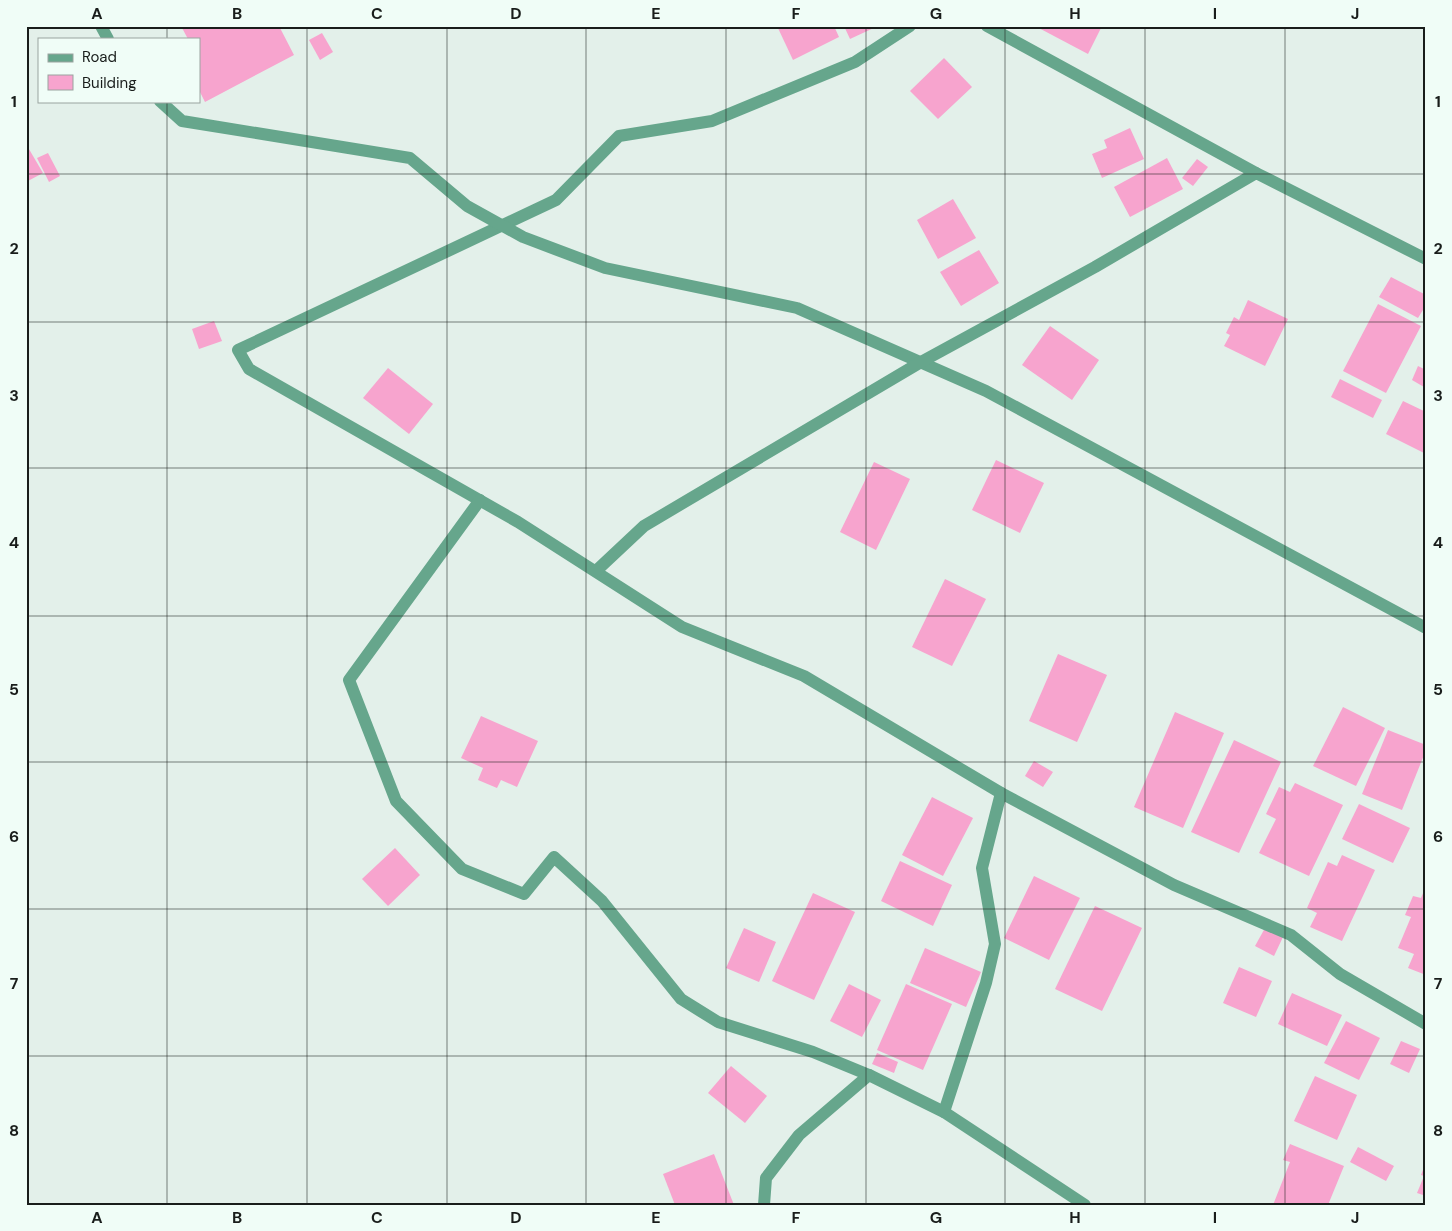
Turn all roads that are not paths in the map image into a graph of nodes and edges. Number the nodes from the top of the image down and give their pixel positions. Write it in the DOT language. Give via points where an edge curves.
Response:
graph roads {
  1 [pos="101,26"];
  2 [pos="910,26"];
  3 [pos="987,26"];
  4 [pos="107,38"];
  5 [pos="161,102"];
  6 [pos="1256,173"];
  7 [pos="501,225"];
  8 [pos="1426,259"];
  9 [pos="921,362"];
  10 [pos="480,500"];
  11 [pos="596,571"];
  12 [pos="1426,628"];
  13 [pos="1001,793"];
  14 [pos="1426,1024"];
  15 [pos="869,1075"];
  16 [pos="944,1112"];
  17 [pos="764,1205"];
  18 [pos="1085,1205"];
  1 -- 4 [label="street"];
  2 -- 7 [label="street" via="855,62 712,121 619,136 556,200"];
  3 -- 6 [label="street"];
  5 -- 7 [label="street" via="182,121 410,158 467,206"];
  6 -- 8 [label="street"];
  6 -- 9 [label="street" via="1095,267"];
  7 -- 9 [label="street" via="522,237 605,268 798,308"];
  7 -- 10 [label="street" via="238,350 249,369"];
  9 -- 11 [label="street" via="644,526"];
  9 -- 12 [label="street" via="986,391"];
  10 -- 11 [label="street"];
  10 -- 15 [label="street" via="348,680 396,801 462,869 524,894 554,857 602,901 681,999 718,1022 813,1052"];
  11 -- 13 [label="street" via="682,627 804,676"];
  13 -- 14 [label="street" via="1174,885 1291,935 1340,974"];
  13 -- 16 [label="street" via="982,868 995,944 986,983"];
  15 -- 16 [label="street"];
  15 -- 17 [label="street" via="799,1135 766,1178"];
  16 -- 18 [label="street"];
}
